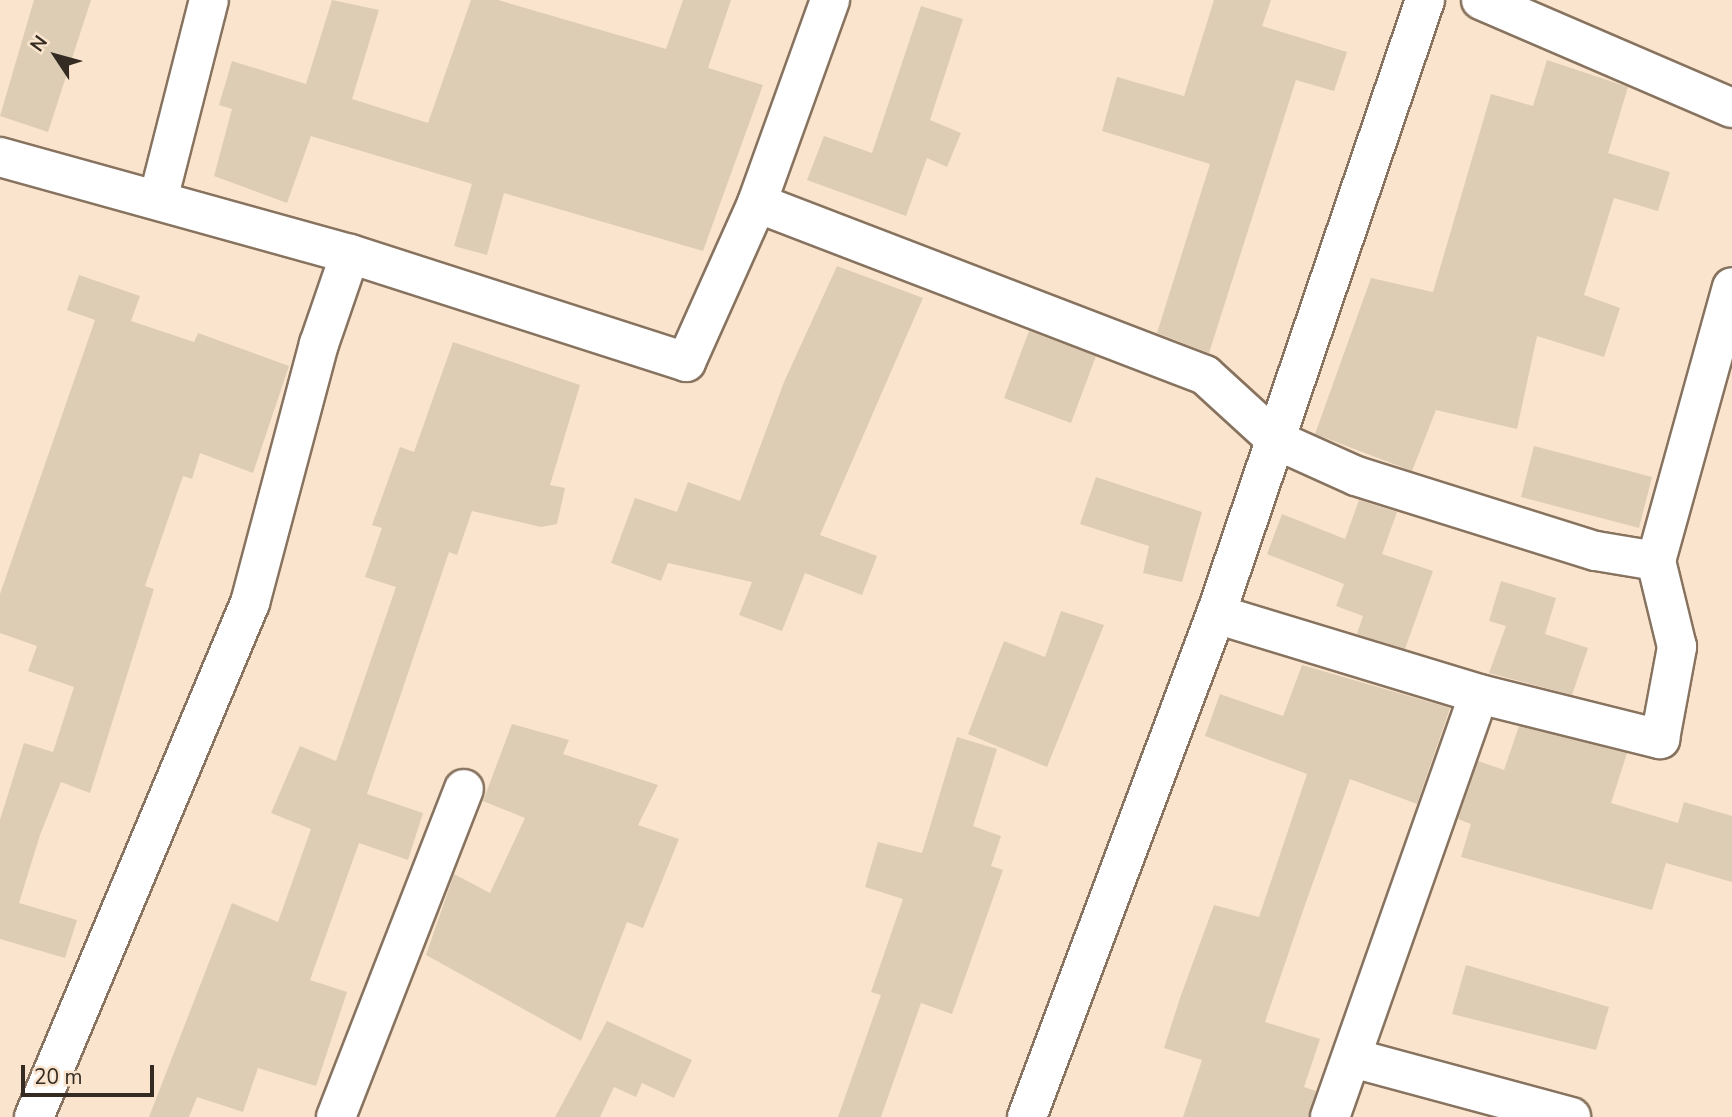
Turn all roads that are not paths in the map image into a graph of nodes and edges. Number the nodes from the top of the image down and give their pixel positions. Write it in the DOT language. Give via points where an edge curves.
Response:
graph roads {
  1 [pos="209,0"];
  2 [pos="830,0"];
  3 [pos="1425,0"];
  4 [pos="1481,0"];
  5 [pos="1732,107"];
  6 [pos="0,157"];
  7 [pos="159,196"];
  8 [pos="757,203"];
  9 [pos="350,254"];
  10 [pos="1732,287"];
  11 [pos="1276,440"];
  12 [pos="1656,561"];
  13 [pos="1216,614"];
  14 [pos="1479,694"];
  15 [pos="464,789"];
  16 [pos="1353,1058"];
  17 [pos="34,1117"];
  18 [pos="336,1117"];
  19 [pos="1027,1117"];
  20 [pos="1330,1117"];
  21 [pos="1571,1117"];
  1 -- 7 [label="street"];
  2 -- 8 [label="street"];
  3 -- 11 [label="street"];
  4 -- 5 [label="street"];
  6 -- 7 [label="street"];
  7 -- 9 [label="street"];
  8 -- 9 [label="street" via="686,362"];
  8 -- 11 [label="street" via="1205,375"];
  9 -- 17 [label="street" via="319,344 250,603"];
  10 -- 12 [label="street"];
  11 -- 12 [label="street" via="1356,476 1596,551"];
  11 -- 13 [label="street"];
  12 -- 14 [label="street" via="1677,647 1660,739"];
  13 -- 14 [label="street"];
  13 -- 19 [label="street"];
  14 -- 16 [label="street"];
  15 -- 18 [label="street"];
  16 -- 20 [label="street"];
  16 -- 21 [label="street"];
}
